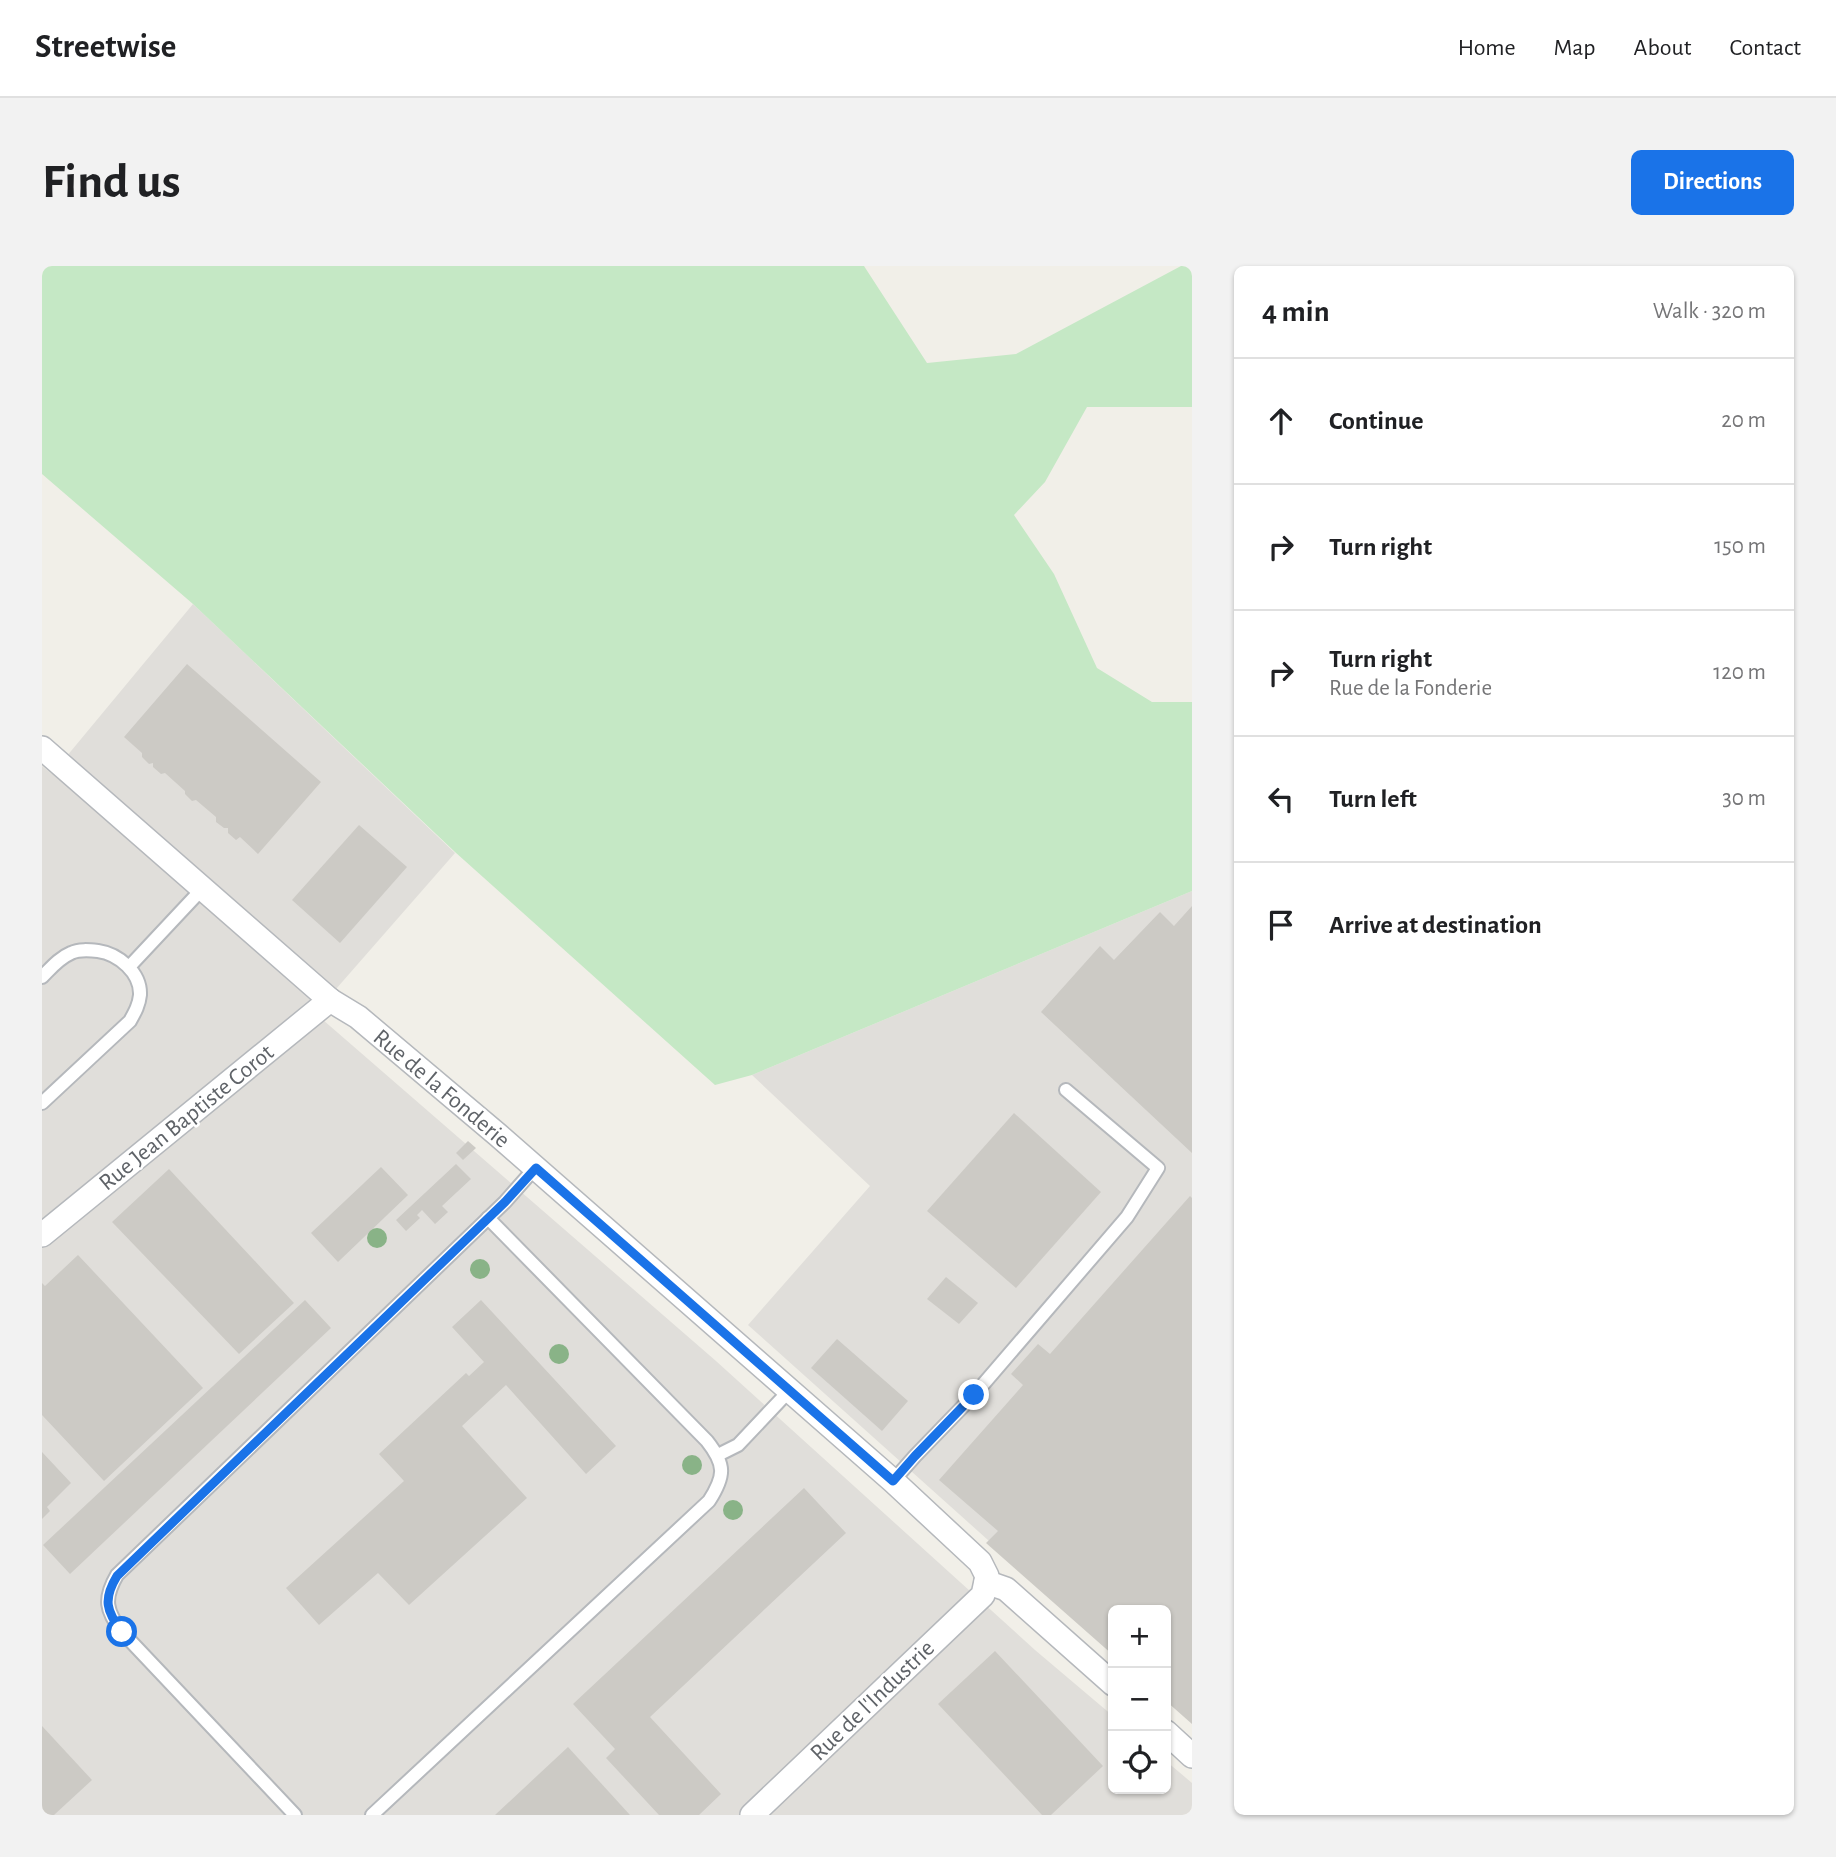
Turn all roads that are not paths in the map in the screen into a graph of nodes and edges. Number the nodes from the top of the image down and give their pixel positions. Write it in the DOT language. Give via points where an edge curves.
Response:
graph roads {
  1 [pos="42,748"];
  2 [pos="202,888"];
  3 [pos="129,967"];
  4 [pos="42,977"];
  5 [pos="330,1000"];
  6 [pos="1066,1090"];
  7 [pos="42,1103"];
  8 [pos="536,1168"];
  9 [pos="488,1218"];
  10 [pos="42,1235"];
  11 [pos="789,1391"];
  12 [pos="718,1455"];
  13 [pos="893,1481"];
  14 [pos="986,1582"];
  15 [pos="1108,1680"];
  16 [pos="1171,1737"];
  17 [pos="1192,1756"];
  18 [pos="295,1815"];
  19 [pos="373,1815"];
  20 [pos="752,1815"];
  1 -- 2 [label="street, Rue de la Fonderie"];
  2 -- 3 [label="lane"];
  2 -- 5 [label="street, Rue de la Fonderie"];
  3 -- 4 [label="lane" via="104,952 73,951"];
  3 -- 7 [label="lane" via="140,994 130,1021"];
  5 -- 8 [label="street, Rue de la Fonderie" via="358,1017"];
  5 -- 10 [label="street, Rue Jean Baptiste Corot"];
  6 -- 13 [label="lane" via="1158,1168 1126,1217 974,1395"];
  8 -- 9 [label="lane"];
  8 -- 11 [label="street, Rue de la Fonderie"];
  9 -- 12 [label="lane"];
  9 -- 18 [label="lane" via="110,1587 111,1618 122,1632"];
  11 -- 12 [label="lane" via="738,1445"];
  11 -- 13 [label="street, Rue de la Fonderie"];
  12 -- 19 [label="lane" via="721,1478 709,1501"];
  13 -- 14 [label="street, Rue de la Fonderie" via="980,1562"];
  14 -- 15 [label="street" via="1006,1589"];
  14 -- 20 [label="street, Rue de l'Industrie" via="983,1595"];
  16 -- 17 [label="street"];
}
